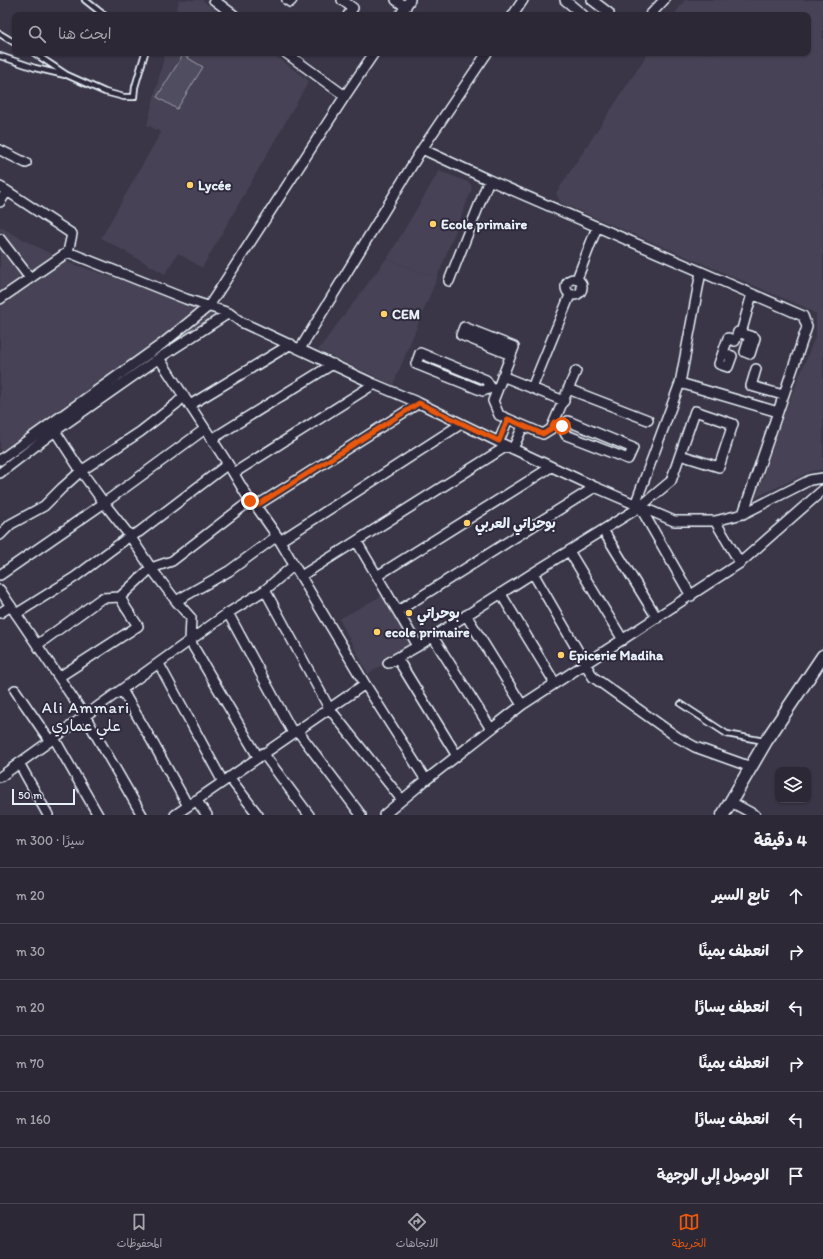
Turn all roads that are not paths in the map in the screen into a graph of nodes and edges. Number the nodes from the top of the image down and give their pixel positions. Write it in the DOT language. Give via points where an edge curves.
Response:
graph roads {
  1 [pos="85,0"];
  2 [pos="214,0"];
  3 [pos="287,0"];
  4 [pos="292,0"];
  5 [pos="342,0"];
  6 [pos="396,0"];
  7 [pos="523,0"];
  8 [pos="566,0"];
  9 [pos="592,0"];
  10 [pos="664,0"];
  11 [pos="408,3"];
  12 [pos="100,12"];
  13 [pos="230,12"];
  14 [pos="350,12"];
  15 [pos="402,12"];
  16 [pos="515,12"];
  17 [pos="580,12"];
  18 [pos="607,12"];
  19 [pos="653,12"];
  20 [pos="0,34"];
  21 [pos="12,41"];
  22 [pos="0,56"];
  23 [pos="38,56"];
  24 [pos="144,56"];
  25 [pos="290,56"];
  26 [pos="372,56"];
  27 [pos="485,56"];
  28 [pos="67,75"];
  29 [pos="345,96"];
  30 [pos="422,149"];
  31 [pos="0,150"];
  32 [pos="26,163"];
  33 [pos="489,180"];
  34 [pos="4,189"];
  35 [pos="0,202"];
  36 [pos="598,227"];
  37 [pos="0,239"];
  38 [pos="68,252"];
  39 [pos="701,272"];
  40 [pos="30,278"];
  41 [pos="449,281"];
  42 [pos="752,294"];
  43 [pos="0,299"];
  44 [pos="209,306"];
  45 [pos="229,313"];
  46 [pos="741,333"];
  47 [pos="750,336"];
  48 [pos="291,344"];
  49 [pos="300,349"];
  50 [pos="723,353"];
  51 [pos="510,355"];
  52 [pos="159,358"];
  53 [pos="333,364"];
  54 [pos="756,369"];
  55 [pos="576,371"];
  56 [pos="502,376"];
  57 [pos="680,383"];
  58 [pos="374,384"];
  59 [pos="532,388"];
  60 [pos="494,389"];
  61 [pos="568,389"];
  62 [pos="783,395"];
  63 [pos="184,396"];
  64 [pos="564,402"];
  65 [pos="419,403"];
  66 [pos="190,405"];
  67 [pos="778,412"];
  68 [pos="508,419"];
  69 [pos="648,420"];
  70 [pos="461,424"];
  71 [pos="558,424"];
  72 [pos="523,426"];
  73 [pos="205,429"];
  74 [pos="55,431"];
  75 [pos="212,440"];
  76 [pos="499,441"];
  77 [pos="510,448"];
  78 [pos="680,455"];
  79 [pos="0,460"];
  80 [pos="228,464"];
  81 [pos="551,467"];
  82 [pos="81,471"];
  83 [pos="0,473"];
  84 [pos="234,473"];
  85 [pos="823,478"];
  86 [pos="595,487"];
  87 [pos="823,490"];
  88 [pos="104,503"];
  89 [pos="253,504"];
  90 [pos="638,506"];
  91 [pos="743,514"];
  92 [pos="715,521"];
  93 [pos="603,530"];
  94 [pos="0,535"];
  95 [pos="130,536"];
  96 [pos="278,539"];
  97 [pos="357,542"];
  98 [pos="569,551"];
  99 [pos="740,563"];
  100 [pos="294,565"];
  101 [pos="151,568"];
  102 [pos="533,573"];
  103 [pos="0,575"];
  104 [pos="301,576"];
  105 [pos="377,576"];
  106 [pos="0,590"];
  107 [pos="265,590"];
  108 [pos="501,594"];
  109 [pos="691,596"];
  110 [pos="120,598"];
  111 [pos="176,601"];
  112 [pos="10,606"];
  113 [pos="398,611"];
  114 [pos="0,613"];
  115 [pos="228,613"];
  116 [pos="16,614"];
  117 [pos="466,616"];
  118 [pos="656,618"];
  119 [pos="433,637"];
  120 [pos="623,640"];
  121 [pos="190,641"];
  122 [pos="37,645"];
  123 [pos="418,646"];
  124 [pos="823,656"];
  125 [pos="398,658"];
  126 [pos="388,663"];
  127 [pos="159,664"];
  128 [pos="586,664"];
  129 [pos="59,677"];
  130 [pos="556,683"];
  131 [pos="365,684"];
  132 [pos="15,690"];
  133 [pos="122,690"];
  134 [pos="681,704"];
  135 [pos="522,705"];
  136 [pos="329,708"];
  137 [pos="85,716"];
  138 [pos="491,729"];
  139 [pos="295,731"];
  140 [pos="52,740"];
  141 [pos="766,741"];
  142 [pos="260,755"];
  143 [pos="457,756"];
  144 [pos="19,763"];
  145 [pos="751,767"];
  146 [pos="0,777"];
  147 [pos="226,779"];
  148 [pos="426,780"];
  149 [pos="196,800"];
  150 [pos="402,800"];
  151 [pos="731,802"];
  152 [pos="188,806"];
  153 [pos="48,815"];
  154 [pos="98,815"];
  155 [pos="142,815"];
  156 [pos="175,815"];
  157 [pos="207,815"];
  158 [pos="258,815"];
  159 [pos="310,815"];
  160 [pos="361,815"];
  161 [pos="384,815"];
  162 [pos="723,815"];
  163 [pos="755,815"];
  1 -- 12 [label="lane"];
  2 -- 13 [label="street"];
  3 -- 4 [label="street"];
  5 -- 14 [label="street" via="353,8"];
  6 -- 11 [label="street"];
  7 -- 16 [label="street"];
  8 -- 17 [label="street"];
  9 -- 18 [label="street"];
  10 -- 19 [label="street"];
  11 -- 15 [label="street"];
  20 -- 21 [label="lane"];
  22 -- 28 [label="lane"];
  23 -- 28 [label="lane"];
  24 -- 28 [label="lane" via="134,97 105,92"];
  25 -- 29 [label="street"];
  26 -- 29 [label="street"];
  27 -- 30 [label="street"];
  29 -- 44 [label="street"];
  30 -- 33 [label="street"];
  30 -- 49 [label="street"];
  31 -- 32 [label="street"];
  33 -- 36 [label="street"];
  33 -- 41 [label="street"];
  34 -- 35 [label="street"];
  34 -- 38 [label="street" via="72,234"];
  36 -- 39 [label="street"];
  36 -- 59 [label="street" via="577,279 573,278 567,282 566,289 570,295"];
  37 -- 40 [label="street"];
  38 -- 40 [label="street"];
  38 -- 44 [label="street"];
  39 -- 42 [label="street"];
  39 -- 57 [label="street"];
  40 -- 43 [label="street"];
  42 -- 46 [label="street"];
  42 -- 62 [label="street" via="803,316 805,322 806,328"];
  44 -- 45 [label="street"];
  44 -- 79 [label="street" via="162,344"];
  45 -- 48 [label="street" via="241,322"];
  45 -- 52 [label="street"];
  46 -- 47 [label="street"];
  46 -- 50 [label="street" via="738,332 735,341 728,338"];
  48 -- 49 [label="street"];
  48 -- 66 [label="street"];
  49 -- 53 [label="street"];
  51 -- 51 [label="street" via="461,335 464,327 514,347"];
  51 -- 56 [label="street"];
  52 -- 63 [label="street"];
  52 -- 74 [label="street"];
  53 -- 58 [label="street"];
  53 -- 75 [label="street"];
  54 -- 62 [label="street" via="751,386"];
  55 -- 61 [label="street"];
  56 -- 59 [label="street"];
  56 -- 60 [label="street"];
  57 -- 67 [label="street"];
  57 -- 90 [label="street"];
  58 -- 65 [label="street"];
  58 -- 84 [label="street"];
  59 -- 64 [label="street"];
  60 -- 60 [label="street" via="483,392 416,364 420,353 486,380"];
  60 -- 68 [label="street" via="493,401 499,415"];
  61 -- 64 [label="street"];
  61 -- 69 [label="street"];
  62 -- 67 [label="street"];
  63 -- 66 [label="street"];
  63 -- 82 [label="street" via="140,432"];
  64 -- 71 [label="street"];
  65 -- 70 [label="street"];
  65 -- 89 [label="street"];
  66 -- 73 [label="street"];
  67 -- 91 [label="street"];
  68 -- 72 [label="street"];
  68 -- 76 [label="street"];
  70 -- 76 [label="street"];
  70 -- 96 [label="street"];
  71 -- 71 [label="street" via="566,435 628,459 632,448 568,421"];
  71 -- 72 [label="street" via="543,434"];
  72 -- 77 [label="street"];
  73 -- 75 [label="street"];
  73 -- 88 [label="street"];
  74 -- 82 [label="street"];
  74 -- 83 [label="street"];
  75 -- 80 [label="street"];
  76 -- 77 [label="street"];
  77 -- 81 [label="street"];
  77 -- 97 [label="street"];
  78 -- 78 [label="street" via="719,467 733,424 695,411"];
  78 -- 90 [label="street" via="671,481"];
  80 -- 84 [label="street"];
  80 -- 95 [label="street" via="139,532"];
  81 -- 86 [label="street"];
  81 -- 105 [label="street"];
  82 -- 88 [label="street"];
  82 -- 94 [label="street" via="44,506 11,524"];
  84 -- 89 [label="street"];
  85 -- 91 [label="street" via="810,480"];
  86 -- 90 [label="street"];
  86 -- 113 [label="street"];
  87 -- 99 [label="street"];
  88 -- 95 [label="street"];
  88 -- 103 [label="street"];
  89 -- 96 [label="street"];
  89 -- 101 [label="street" via="172,561"];
  90 -- 92 [label="street" via="674,521"];
  90 -- 93 [label="street"];
  90 -- 109 [label="street"];
  91 -- 92 [label="street"];
  92 -- 99 [label="street"];
  93 -- 98 [label="street"];
  93 -- 118 [label="street"];
  95 -- 101 [label="street"];
  95 -- 116 [label="street" via="75,577"];
  96 -- 100 [label="street"];
  96 -- 111 [label="street"];
  97 -- 104 [label="street"];
  97 -- 105 [label="street"];
  98 -- 102 [label="street"];
  98 -- 120 [label="street"];
  99 -- 109 [label="street"];
  100 -- 104 [label="street"];
  100 -- 107 [label="street"];
  101 -- 110 [label="street"];
  101 -- 111 [label="street"];
  102 -- 108 [label="street"];
  102 -- 128 [label="street"];
  104 -- 131 [label="street"];
  105 -- 113 [label="street"];
  106 -- 112 [label="street"];
  107 -- 115 [label="street"];
  107 -- 136 [label="street"];
  108 -- 117 [label="street"];
  108 -- 130 [label="street"];
  109 -- 118 [label="street"];
  110 -- 122 [label="street" via="102,598"];
  110 -- 129 [label="street" via="138,626"];
  111 -- 121 [label="street" via="191,618"];
  112 -- 114 [label="street"];
  112 -- 116 [label="street"];
  113 -- 123 [label="street"];
  115 -- 121 [label="street"];
  115 -- 139 [label="street"];
  116 -- 122 [label="street"];
  117 -- 119 [label="street"];
  117 -- 135 [label="street"];
  118 -- 120 [label="street"];
  119 -- 123 [label="street"];
  119 -- 138 [label="street"];
  120 -- 128 [label="street"];
  121 -- 127 [label="street"];
  121 -- 142 [label="street"];
  122 -- 129 [label="street"];
  123 -- 125 [label="street"];
  124 -- 141 [label="street"];
  125 -- 126 [label="street"];
  125 -- 143 [label="street"];
  127 -- 133 [label="street"];
  127 -- 147 [label="street"];
  128 -- 130 [label="street"];
  128 -- 145 [label="street" via="593,677 677,737 695,747"];
  129 -- 137 [label="street"];
  130 -- 135 [label="street"];
  131 -- 136 [label="street"];
  131 -- 148 [label="street"];
  132 -- 140 [label="street"];
  133 -- 137 [label="street"];
  133 -- 152 [label="street"];
  134 -- 141 [label="lane" via="727,734"];
  135 -- 138 [label="street"];
  136 -- 139 [label="street"];
  136 -- 150 [label="street"];
  137 -- 140 [label="street"];
  137 -- 155 [label="street"];
  138 -- 143 [label="street"];
  139 -- 142 [label="street"];
  139 -- 160 [label="street"];
  140 -- 144 [label="street"];
  140 -- 154 [label="street"];
  141 -- 145 [label="street"];
  142 -- 147 [label="street"];
  142 -- 159 [label="street"];
  143 -- 148 [label="street"];
  144 -- 146 [label="street"];
  144 -- 153 [label="street"];
  145 -- 151 [label="street"];
  147 -- 149 [label="street"];
  147 -- 158 [label="street"];
  148 -- 150 [label="street"];
  149 -- 152 [label="street"];
  149 -- 157 [label="street"];
  150 -- 161 [label="street"];
  151 -- 162 [label="street"];
  151 -- 163 [label="street"];
  152 -- 156 [label="street"];
}
